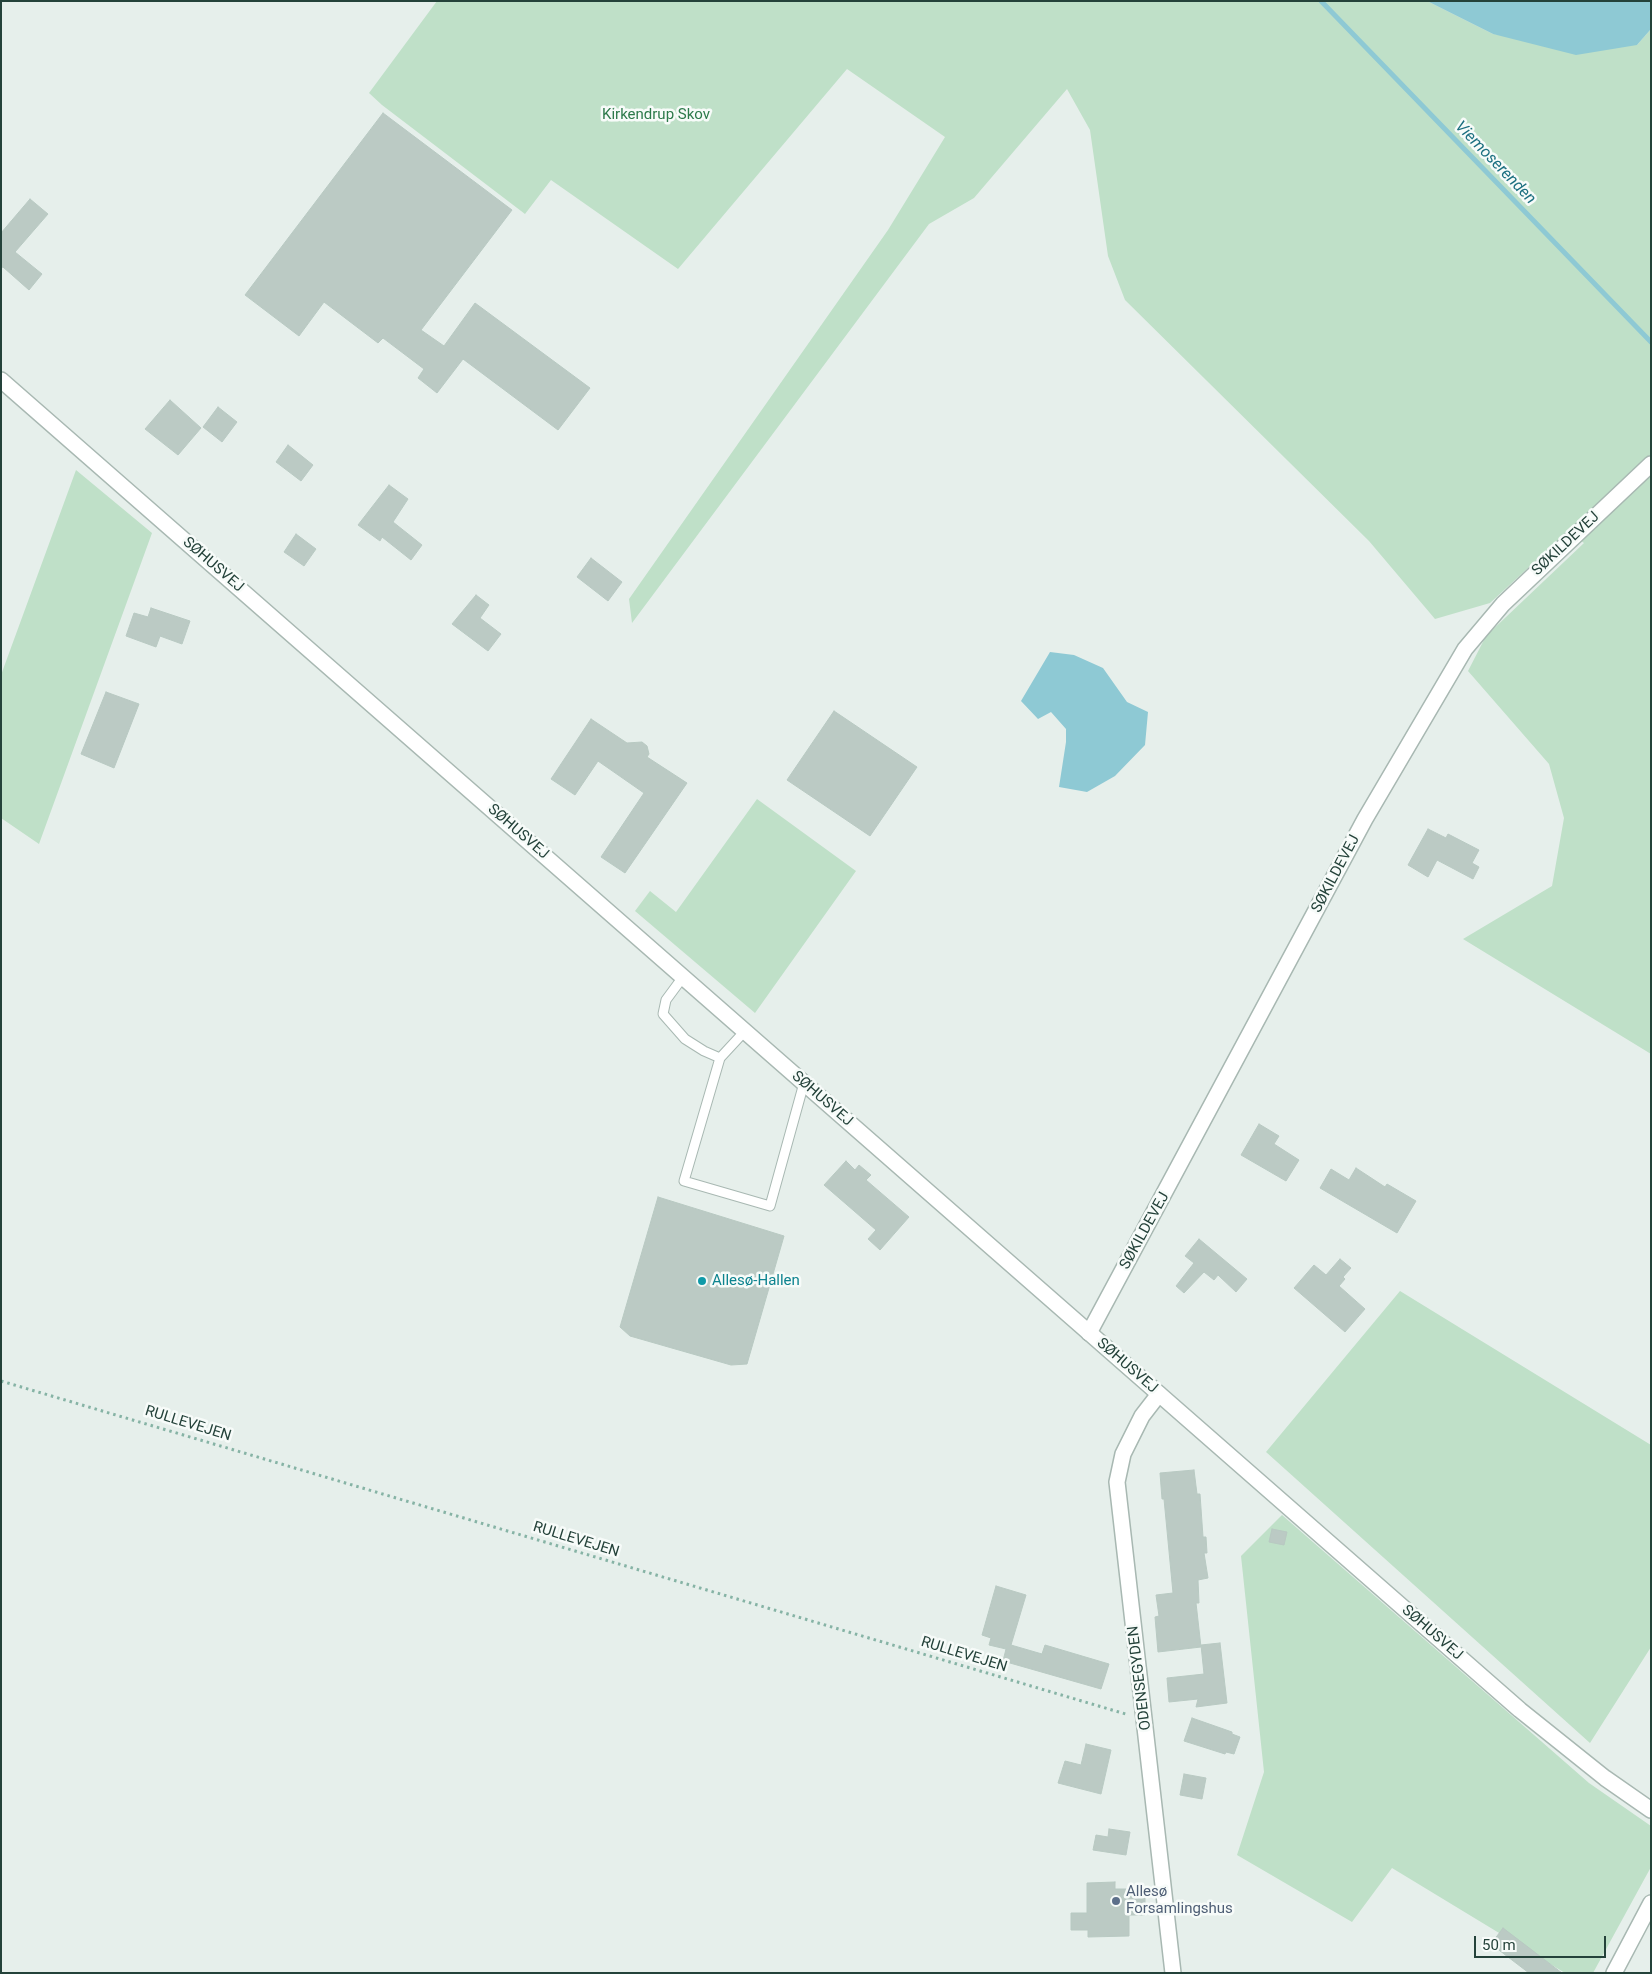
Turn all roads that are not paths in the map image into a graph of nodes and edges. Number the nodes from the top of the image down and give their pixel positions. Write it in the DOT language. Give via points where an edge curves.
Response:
graph roads {
  1 [pos="1,380"];
  2 [pos="1651,464"];
  3 [pos="683,977"];
  4 [pos="745,1031"];
  5 [pos="720,1058"];
  6 [pos="804,1083"];
  7 [pos="1089,1333"];
  8 [pos="1159,1394"];
  9 [pos="1651,1810"];
  10 [pos="1651,1902"];
  11 [pos="1173,1973"];
  12 [pos="1614,1973"];
  1 -- 3 [label="street, SØHUSVEJ"];
  2 -- 7 [label="street, SØKILDEVEJ" via="1503,604 1465,649 1365,819"];
  3 -- 4 [label="street, SØHUSVEJ"];
  3 -- 5 [label="lane" via="666,1000 663,1014 685,1039"];
  4 -- 5 [label="lane"];
  4 -- 6 [label="street, SØHUSVEJ"];
  5 -- 6 [label="lane" via="684,1181 770,1206"];
  6 -- 7 [label="street, SØHUSVEJ"];
  7 -- 8 [label="street, SØHUSVEJ"];
  8 -- 9 [label="street, SØHUSVEJ" via="1520,1710"];
  8 -- 11 [label="street, ODENSEGYDEN" via="1142,1416 1123,1454 1117,1482"];
  10 -- 12 [label="street"];
}
